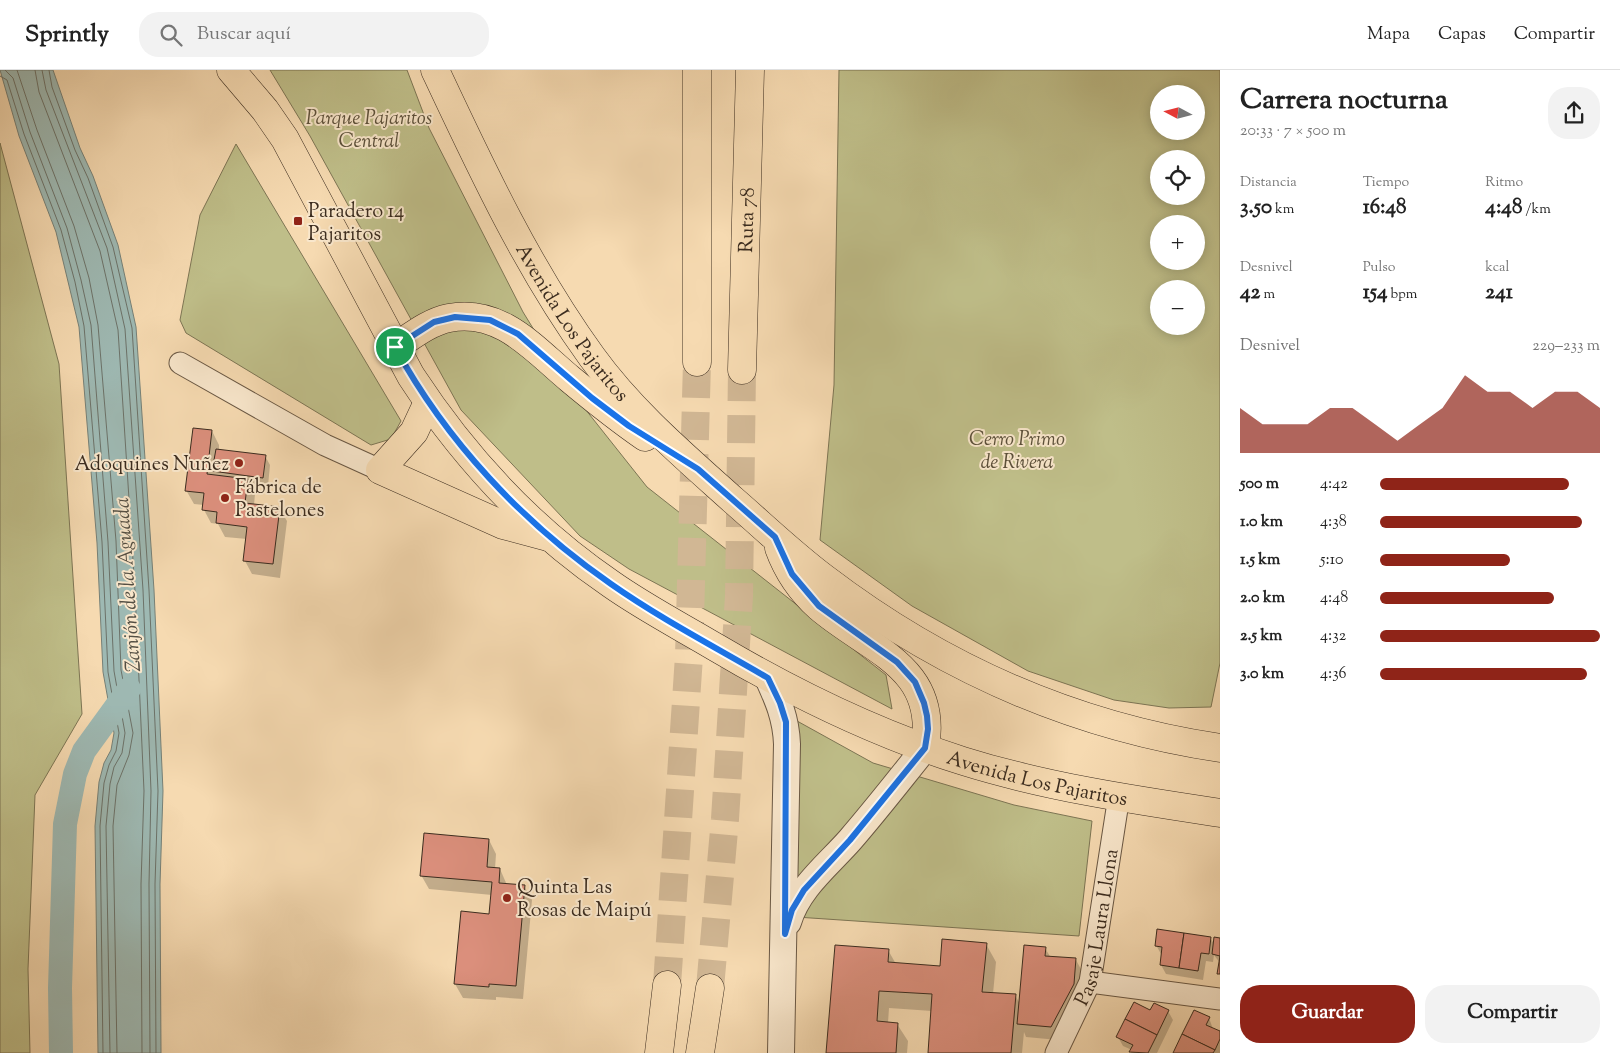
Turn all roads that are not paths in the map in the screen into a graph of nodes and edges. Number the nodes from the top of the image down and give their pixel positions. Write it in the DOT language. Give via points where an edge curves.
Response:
graph roads {
  1 [pos="231,70"];
  2 [pos="434,70"];
  3 [pos="697,70"];
  4 [pos="750,70"];
  5 [pos="395,347"];
  6 [pos="697,362"];
  7 [pos="180,363"];
  8 [pos="742,370"];
  9 [pos="428,402"];
  10 [pos="698,469"];
  11 [pos="380,470"];
  12 [pos="775,537"];
  13 [pos="552,538"];
  14 [pos="768,678"];
  15 [pos="925,748"];
  16 [pos="1220,748"];
  17 [pos="1119,796"];
  18 [pos="1220,813"];
  19 [pos="785,934"];
  20 [pos="1090,982"];
  21 [pos="667,985"];
  22 [pos="710,988"];
  23 [pos="1220,999"];
  24 [pos="659,1053"];
  25 [pos="700,1053"];
  26 [pos="781,1053"];
  27 [pos="1056,1053"];
  1 -- 5 [label="main road, Avenida Los Pajaritos" via="285,139"];
  2 -- 10 [label="main road, Avenida Los Pajaritos" via="506,215 577,336 633,407"];
  3 -- 6 [label="main road"];
  4 -- 8 [label="main road, Ruta 78"];
  5 -- 9 [label="main road, Avenida Los Pajaritos"];
  5 -- 10 [label="main road" via="446,318 464,316 490,320 530,343 629,426"];
  7 -- 11 [label="street" via="325,445"];
  9 -- 11 [label="main road" via="414,432"];
  9 -- 13 [label="main road, Avenida Los Pajaritos" via="514,504"];
  10 -- 12 [label="main road, Avenida Los Pajaritos"];
  11 -- 13 [label="main road" via="503,525"];
  12 -- 15 [label="main road" via="792,574 814,601 897,662 915,682 927,716"];
  12 -- 16 [label="main road, Avenida Los Pajaritos" via="852,598 975,674 1054,708 1097,722 1144,735"];
  13 -- 14 [label="main road, Avenida Los Pajaritos" via="611,584"];
  14 -- 15 [label="main road, Avenida Los Pajaritos"];
  14 -- 19 [label="street" via="786,722"];
  15 -- 17 [label="main road, Avenida Los Pajaritos" via="1013,776"];
  15 -- 19 [label="street" via="850,840 804,890 792,910"];
  17 -- 18 [label="main road, Avenida Los Pajaritos"];
  17 -- 20 [label="street, Pasaje Laura Llona"];
  19 -- 26 [label="street"];
  20 -- 23 [label="street"];
  20 -- 27 [label="street, Pasaje Laura Llona"];
  21 -- 24 [label="main road"];
  22 -- 25 [label="main road"];
}
